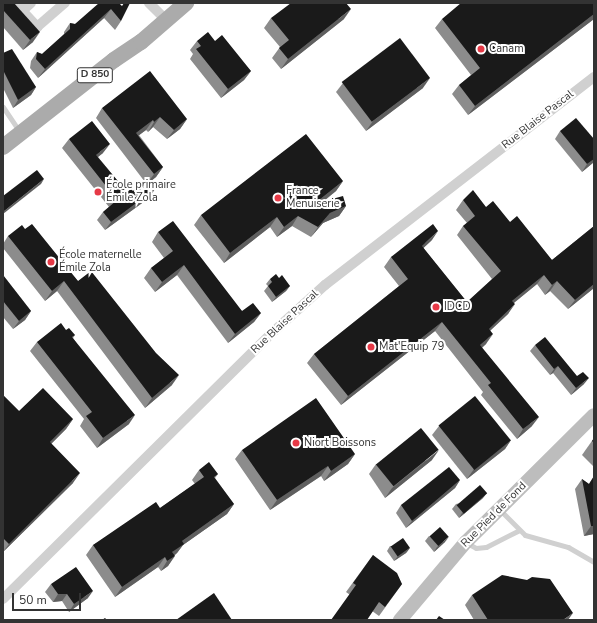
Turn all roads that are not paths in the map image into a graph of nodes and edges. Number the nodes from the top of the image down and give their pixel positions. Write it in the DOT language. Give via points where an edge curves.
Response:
graph roads {
  1 [pos="31,3"];
  2 [pos="65,3"];
  3 [pos="172,3"];
  4 [pos="186,3"];
  5 [pos="19,7"];
  6 [pos="154,8"];
  7 [pos="594,77"];
  8 [pos="3,107"];
  9 [pos="13,132"];
  10 [pos="3,147"];
  11 [pos="594,415"];
  12 [pos="499,509"];
  13 [pos="518,530"];
  14 [pos="466,542"];
  15 [pos="594,562"];
  16 [pos="3,599"];
  17 [pos="400,620"];
  1 -- 5 [label="street"];
  2 -- 5 [label="street" via="37,27"];
  3 -- 6 [label="main road, D 850"];
  4 -- 9 [label="main road, D 850" via="141,42"];
  6 -- 9 [label="main road, D 850"];
  7 -- 16 [label="street, Rue Blaise Pascal" via="325,285 273,332"];
  8 -- 9 [label="lane"];
  9 -- 10 [label="main road, D 850"];
  11 -- 12 [label="main road, Rue Pied de Fond"];
  12 -- 13 [label="lane"];
  12 -- 14 [label="main road, Rue Pied de Fond"];
  13 -- 14 [label="lane" via="486,547 476,548"];
  13 -- 15 [label="lane" via="525,535 568,548"];
  14 -- 17 [label="main road, Rue Pied de Fond"];
}
